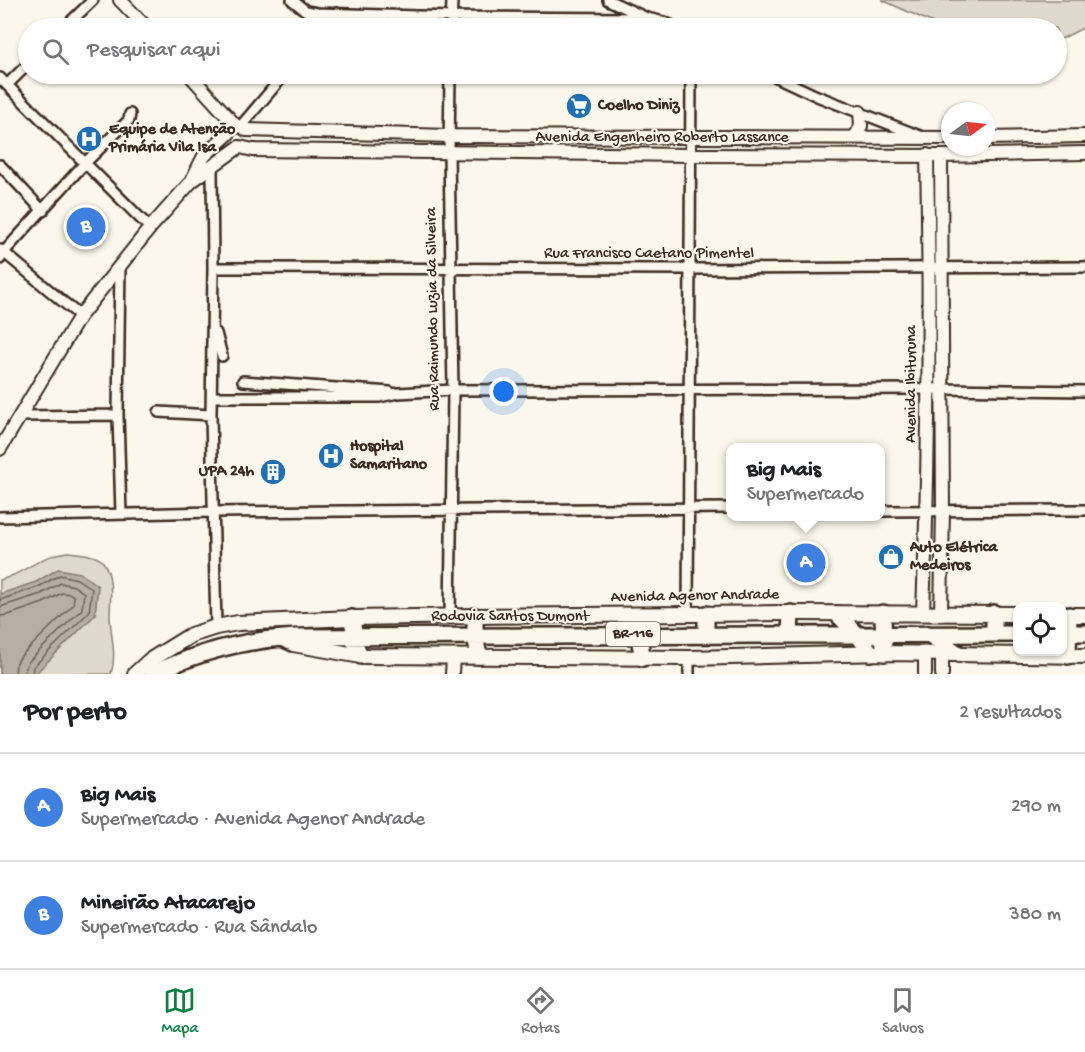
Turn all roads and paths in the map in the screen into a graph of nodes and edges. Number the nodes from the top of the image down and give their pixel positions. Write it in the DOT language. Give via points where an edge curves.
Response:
graph roads {
  1 [pos="93,0"];
  2 [pos="120,0"];
  3 [pos="292,0"];
  4 [pos="452,0"];
  5 [pos="608,0"];
  6 [pos="337,13"];
  7 [pos="452,17"];
  8 [pos="74,18"];
  9 [pos="137,18"];
  10 [pos="333,18"];
  11 [pos="647,18"];
  12 [pos="18,74"];
  13 [pos="0,78"];
  14 [pos="198,84"];
  15 [pos="276,84"];
  16 [pos="450,84"];
  17 [pos="691,84"];
  18 [pos="791,84"];
  19 [pos="7,85"];
  20 [pos="860,112"];
  21 [pos="130,114"];
  22 [pos="238,129"];
  23 [pos="340,133"];
  24 [pos="449,136"];
  25 [pos="691,136"];
  26 [pos="1085,136"];
  27 [pos="855,137"];
  28 [pos="1031,137"];
  29 [pos="941,138"];
  30 [pos="995,138"];
  31 [pos="926,139"];
  32 [pos="239,147"];
  33 [pos="340,151"];
  34 [pos="449,153"];
  35 [pos="1032,153"];
  36 [pos="1085,153"];
  37 [pos="995,154"];
  38 [pos="691,155"];
  39 [pos="927,156"];
  40 [pos="941,156"];
  41 [pos="85,163"];
  42 [pos="0,165"];
  43 [pos="212,168"];
  44 [pos="191,182"];
  45 [pos="43,211"];
  46 [pos="150,228"];
  47 [pos="1,253"];
  48 [pos="120,264"];
  49 [pos="1085,267"];
  50 [pos="213,268"];
  51 [pos="451,268"];
  52 [pos="929,268"];
  53 [pos="942,268"];
  54 [pos="690,269"];
  55 [pos="213,310"];
  56 [pos="80,315"];
  57 [pos="222,356"];
  58 [pos="243,381"];
  59 [pos="942,388"];
  60 [pos="928,389"];
  61 [pos="453,390"];
  62 [pos="689,390"];
  63 [pos="1085,391"];
  64 [pos="398,393"];
  65 [pos="212,397"];
  66 [pos="159,411"];
  67 [pos="118,415"];
  68 [pos="211,415"];
  69 [pos="21,416"];
  70 [pos="0,449"];
  71 [pos="689,508"];
  72 [pos="726,508"];
  73 [pos="450,510"];
  74 [pos="1085,510"];
  75 [pos="885,511"];
  76 [pos="944,511"];
  77 [pos="214,512"];
  78 [pos="927,512"];
  79 [pos="121,514"];
  80 [pos="0,517"];
  81 [pos="790,613"];
  82 [pos="883,613"];
  83 [pos="923,613"];
  84 [pos="940,613"];
  85 [pos="994,613"];
  86 [pos="688,614"];
  87 [pos="706,614"];
  88 [pos="837,614"];
  89 [pos="1013,614"];
  90 [pos="1067,615"];
  91 [pos="1085,615"];
  92 [pos="475,616"];
  93 [pos="450,617"];
  94 [pos="351,618"];
  95 [pos="216,627"];
  96 [pos="1067,633"];
  97 [pos="1085,633"];
  98 [pos="638,634"];
  99 [pos="857,634"];
  100 [pos="883,634"];
  101 [pos="928,634"];
  102 [pos="994,634"];
  103 [pos="1013,634"];
  104 [pos="354,635"];
  105 [pos="706,635"];
  106 [pos="790,635"];
  107 [pos="475,636"];
  108 [pos="280,638"];
  109 [pos="1067,648"];
  110 [pos="877,653"];
  111 [pos="925,654"];
  112 [pos="942,654"];
  113 [pos="959,654"];
  114 [pos="361,656"];
  115 [pos="479,656"];
  116 [pos="1068,656"];
  117 [pos="1085,656"];
  118 [pos="453,657"];
  119 [pos="643,658"];
  120 [pos="689,658"];
  121 [pos="135,674"];
  122 [pos="153,674"];
  123 [pos="452,674"];
  124 [pos="689,674"];
  125 [pos="925,674"];
  126 [pos="942,674"];
  1 -- 8 [label="street"];
  2 -- 9 [label="street"];
  3 -- 6 [label="street" via="306,11"];
  4 -- 7 [label="street"];
  5 -- 11 [label="street"];
  6 -- 7 [label="street"];
  6 -- 10 [label="street"];
  7 -- 11 [label="street"];
  12 -- 19 [label="street"];
  13 -- 19 [label="street"];
  14 -- 22 [label="street"];
  15 -- 22 [label="street"];
  16 -- 24 [label="street, Rua Raimundo Luzia da Silveira"];
  17 -- 25 [label="street"];
  18 -- 20 [label="street"];
  19 -- 41 [label="street"];
  20 -- 27 [label="street" via="861,126"];
  20 -- 31 [label="street"];
  21 -- 41 [label="street" via="129,120"];
  22 -- 23 [label="street, Avenida Engenheiro Roberto Lassance"];
  22 -- 32 [label="street" via="248,139"];
  22 -- 44 [label="street" via="204,156"];
  23 -- 24 [label="street, Avenida Engenheiro Roberto Lassance"];
  23 -- 33 [label="street"];
  24 -- 25 [label="street, Avenida Engenheiro Roberto Lassance"];
  24 -- 34 [label="street, Rua Raimundo Luzia da Silveira"];
  25 -- 27 [label="street, Avenida Engenheiro Roberto Lassance"];
  25 -- 38 [label="street"];
  26 -- 28 [label="street"];
  27 -- 31 [label="street, Avenida Engenheiro Roberto Lassance"];
  28 -- 30 [label="street"];
  28 -- 35 [label="street"];
  29 -- 31 [label="street, Avenida Engenheiro Roberto Lassance"];
  32 -- 33 [label="street, Avenida Engenheiro Roberto Lassance"];
  32 -- 43 [label="street"];
  33 -- 34 [label="street, Avenida Engenheiro Roberto Lassance"];
  34 -- 38 [label="street, Avenida Engenheiro Roberto Lassance"];
  34 -- 51 [label="street, Rua Raimundo Luzia da Silveira"];
  35 -- 36 [label="street, Avenida Engenheiro Roberto Lassance"];
  35 -- 37 [label="street, Avenida Engenheiro Roberto Lassance"];
  38 -- 39 [label="street, Avenida Engenheiro Roberto Lassance"];
  38 -- 54 [label="street"];
  39 -- 40 [label="street, Avenida Engenheiro Roberto Lassance"];
  39 -- 52 [label="street, Avenida Ibituruna"];
  40 -- 53 [label="street, Avenida Ibituruna"];
  41 -- 45 [label="street"];
  41 -- 46 [label="street"];
  42 -- 45 [label="street"];
  43 -- 44 [label="street"];
  43 -- 50 [label="street"];
  44 -- 46 [label="street"];
  45 -- 47 [label="street"];
  46 -- 48 [label="street"];
  47 -- 56 [label="street"];
  48 -- 56 [label="street"];
  48 -- 67 [label="street"];
  49 -- 53 [label="street, Rua Francisco Caetano Pimentel"];
  50 -- 51 [label="street, Rua Francisco Caetano Pimentel"];
  50 -- 55 [label="street"];
  51 -- 54 [label="street, Rua Francisco Caetano Pimentel"];
  51 -- 61 [label="street, Rua Raimundo Luzia da Silveira"];
  52 -- 53 [label="street, Rua Francisco Caetano Pimentel"];
  52 -- 54 [label="street, Rua Francisco Caetano Pimentel"];
  52 -- 60 [label="street, Avenida Ibituruna"];
  53 -- 59 [label="street, Avenida Ibituruna"];
  54 -- 62 [label="street"];
  55 -- 57 [label="street"];
  55 -- 65 [label="street"];
  56 -- 69 [label="street"];
  58 -- 64 [label="street"];
  59 -- 60 [label="street"];
  59 -- 63 [label="street"];
  59 -- 76 [label="street, Avenida Ibituruna"];
  60 -- 62 [label="street"];
  60 -- 78 [label="street, Avenida Ibituruna"];
  61 -- 62 [label="street"];
  61 -- 64 [label="street"];
  61 -- 73 [label="street, Rua Raimundo Luzia da Silveira"];
  62 -- 71 [label="street"];
  64 -- 65 [label="street" via="379,397"];
  65 -- 68 [label="street"];
  66 -- 68 [label="street"];
  67 -- 69 [label="street"];
  67 -- 79 [label="street"];
  68 -- 77 [label="street"];
  69 -- 70 [label="street"];
  71 -- 72 [label="street"];
  71 -- 73 [label="street"];
  71 -- 86 [label="street"];
  73 -- 77 [label="street"];
  73 -- 93 [label="street, Rua Raimundo Luzia da Silveira"];
  74 -- 76 [label="street"];
  75 -- 78 [label="street"];
  76 -- 78 [label="street"];
  76 -- 84 [label="street, Avenida Ibituruna"];
  77 -- 79 [label="street"];
  77 -- 95 [label="street"];
  78 -- 83 [label="street, Avenida Ibituruna"];
  79 -- 80 [label="street"];
  81 -- 87 [label="main road, Avenida Agenor Andrade"];
  81 -- 88 [label="main road, Avenida Agenor Andrade"];
  81 -- 106 [label="highway"];
  82 -- 83 [label="main road, Avenida Agenor Andrade"];
  82 -- 88 [label="main road, Avenida Agenor Andrade"];
  82 -- 100 [label="highway"];
  83 -- 84 [label="main road, Avenida Agenor Andrade"];
  84 -- 85 [label="main road, Avenida Agenor Andrade"];
  85 -- 89 [label="main road, Avenida Agenor Andrade"];
  85 -- 102 [label="highway"];
  86 -- 87 [label="main road, Avenida Agenor Andrade"];
  86 -- 92 [label="main road, Avenida Agenor Andrade"];
  87 -- 105 [label="highway"];
  88 -- 99 [label="highway"];
  90 -- 91 [label="main road"];
  92 -- 93 [label="main road, Avenida Agenor Andrade"];
  92 -- 107 [label="highway"];
  93 -- 94 [label="main road, Avenida Agenor Andrade"];
  94 -- 95 [label="main road, Avenida Agenor Andrade"];
  94 -- 104 [label="highway"];
  95 -- 121 [label="main road, Avenida Agenor Andrade" via="190,635"];
  96 -- 97 [label="highway"];
  98 -- 105 [label="highway, Rodovia Santos Dumont / BR-116"];
  98 -- 107 [label="highway, Rodovia Santos Dumont / BR-116"];
  98 -- 119 [label="highway"];
  99 -- 100 [label="highway, Rodovia Santos Dumont / BR-116"];
  99 -- 106 [label="highway, Rodovia Santos Dumont / BR-116"];
  99 -- 110 [label="highway"];
  100 -- 101 [label="highway, Rodovia Santos Dumont / BR-116"];
  100 -- 110 [label="highway"];
  101 -- 102 [label="highway, Rodovia Santos Dumont / BR-116"];
  101 -- 113 [label="highway"];
  102 -- 103 [label="highway, Rodovia Santos Dumont / BR-116"];
  104 -- 107 [label="highway, Rodovia Santos Dumont / BR-116"];
  104 -- 108 [label="highway, Rodovia Santos Dumont / BR-116"];
  104 -- 114 [label="highway"];
  105 -- 106 [label="highway, Rodovia Santos Dumont / BR-116"];
  107 -- 115 [label="highway"];
  108 -- 114 [label="main road" via="293,644"];
  108 -- 122 [label="highway, Rodovia Santos Dumont / BR-116" via="199,653"];
  109 -- 116 [label="highway"];
  110 -- 111 [label="main road"];
  110 -- 120 [label="main road"];
  111 -- 112 [label="main road"];
  111 -- 125 [label="street"];
  112 -- 113 [label="main road"];
  112 -- 126 [label="street"];
  113 -- 116 [label="main road"];
  114 -- 118 [label="main road"];
  115 -- 118 [label="main road"];
  115 -- 119 [label="main road"];
  116 -- 117 [label="main road"];
  118 -- 123 [label="street"];
  119 -- 120 [label="main road"];
  120 -- 124 [label="street"];
}
